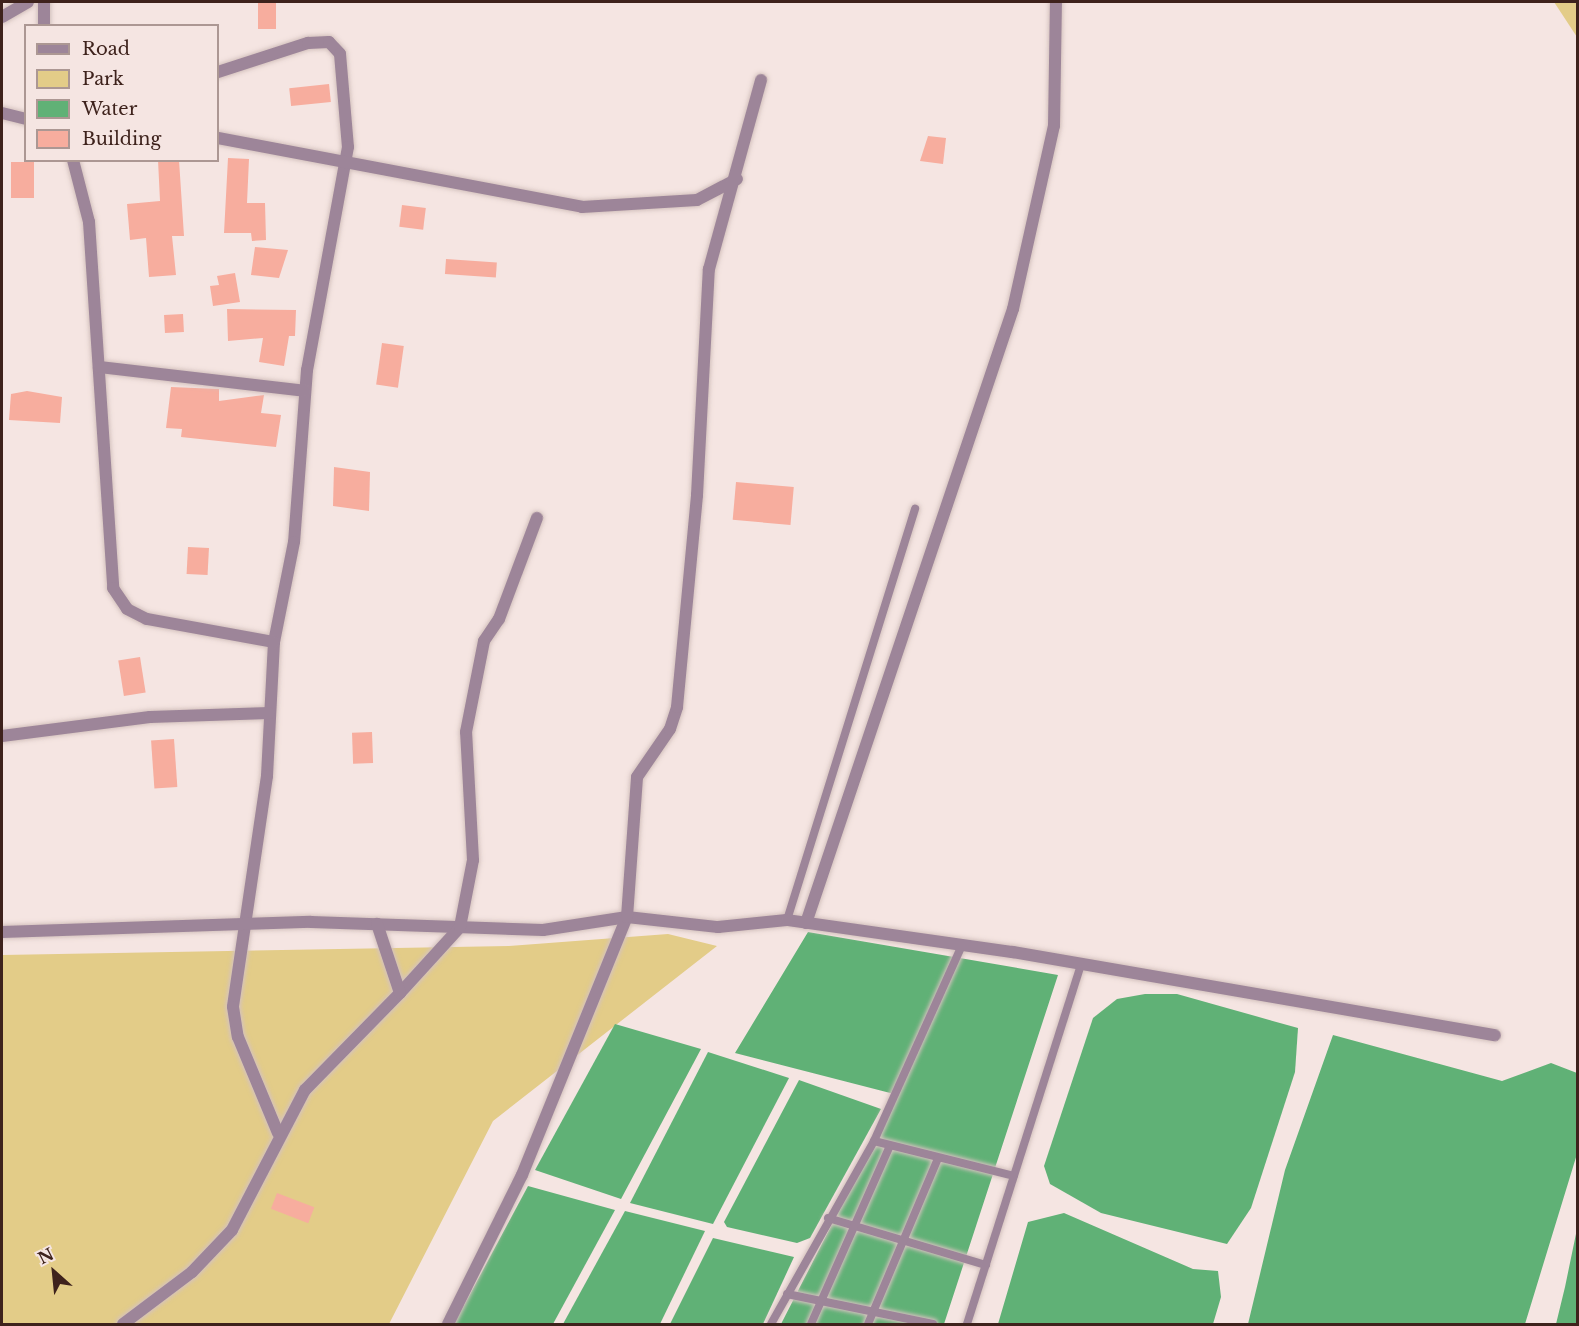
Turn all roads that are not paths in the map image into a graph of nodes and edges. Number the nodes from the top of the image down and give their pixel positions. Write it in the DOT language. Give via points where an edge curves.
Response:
graph roads {
  1 [pos="28,2"];
  2 [pos="44,2"];
  3 [pos="1056,2"];
  4 [pos="2,16"];
  5 [pos="44,24"];
  6 [pos="219,72"];
  7 [pos="761,80"];
  8 [pos="2,113"];
  9 [pos="24,118"];
  10 [pos="219,138"];
  11 [pos="74,162"];
  12 [pos="342,164"];
  13 [pos="737,179"];
  14 [pos="99,367"];
  15 [pos="305,391"];
  16 [pos="915,508"];
  17 [pos="537,518"];
  18 [pos="274,642"];
  19 [pos="269,713"];
  20 [pos="2,736"];
  21 [pos="627,917"];
  22 [pos="787,920"];
  23 [pos="806,923"];
  24 [pos="377,924"];
  25 [pos="246,925"];
  26 [pos="460,927"];
  27 [pos="2,932"];
  28 [pos="962,945"];
  29 [pos="1081,964"];
  30 [pos="400,993"];
  31 [pos="1495,1035"];
  32 [pos="278,1134"];
  33 [pos="874,1142"];
  34 [pos="890,1146"];
  35 [pos="938,1158"];
  36 [pos="1014,1176"];
  37 [pos="828,1218"];
  38 [pos="855,1225"];
  39 [pos="905,1238"];
  40 [pos="986,1264"];
  41 [pos="787,1294"];
  42 [pos="821,1302"];
  43 [pos="874,1312"];
  44 [pos="908,1322"];
  45 [pos="123,1324"];
  46 [pos="448,1324"];
  47 [pos="771,1324"];
  48 [pos="811,1324"];
  49 [pos="868,1324"];
  50 [pos="933,1324"];
  51 [pos="967,1324"];
  1 -- 4 [label="street"];
  2 -- 5 [label="street"];
  3 -- 23 [label="street" via="1054,126 1013,309"];
  6 -- 12 [label="street" via="308,43 329,42 340,54 348,147"];
  7 -- 13 [label="street"];
  8 -- 9 [label="street"];
  10 -- 12 [label="street" via="318,154"];
  11 -- 14 [label="street" via="89,222"];
  12 -- 13 [label="street" via="393,167 582,207 697,200"];
  12 -- 15 [label="street"];
  13 -- 21 [label="street" via="709,269 697,495 677,707 670,729 637,777"];
  14 -- 15 [label="street"];
  14 -- 18 [label="street" via="113,588 127,609 147,619"];
  15 -- 18 [label="street" via="294,543"];
  16 -- 22 [label="lane"];
  17 -- 26 [label="street" via="499,619 484,641 466,732 472,860"];
  18 -- 19 [label="street"];
  19 -- 20 [label="street" via="150,717"];
  19 -- 25 [label="street" via="267,776"];
  21 -- 22 [label="street" via="718,927"];
  21 -- 26 [label="street" via="543,930"];
  21 -- 46 [label="street" via="522,1175"];
  22 -- 23 [label="street"];
  23 -- 28 [label="street"];
  24 -- 25 [label="street"];
  24 -- 26 [label="street"];
  24 -- 30 [label="street"];
  25 -- 27 [label="street"];
  25 -- 32 [label="street" via="234,1021"];
  26 -- 30 [label="street"];
  28 -- 29 [label="street"];
  28 -- 33 [label="lane"];
  29 -- 31 [label="street"];
  29 -- 36 [label="lane"];
  30 -- 32 [label="street" via="304,1090"];
  32 -- 45 [label="street" via="232,1230 192,1272"];
  33 -- 34 [label="lane"];
  33 -- 37 [label="lane"];
  34 -- 35 [label="lane"];
  34 -- 38 [label="lane"];
  35 -- 36 [label="lane"];
  35 -- 39 [label="lane"];
  36 -- 40 [label="lane"];
  37 -- 38 [label="lane"];
  37 -- 41 [label="lane"];
  38 -- 39 [label="lane"];
  38 -- 42 [label="lane"];
  39 -- 40 [label="lane"];
  39 -- 43 [label="lane"];
  40 -- 51 [label="lane"];
  41 -- 42 [label="lane"];
  41 -- 47 [label="lane"];
  42 -- 43 [label="lane"];
  42 -- 48 [label="lane"];
  43 -- 44 [label="lane"];
  43 -- 49 [label="lane"];
  44 -- 50 [label="lane"];
}
